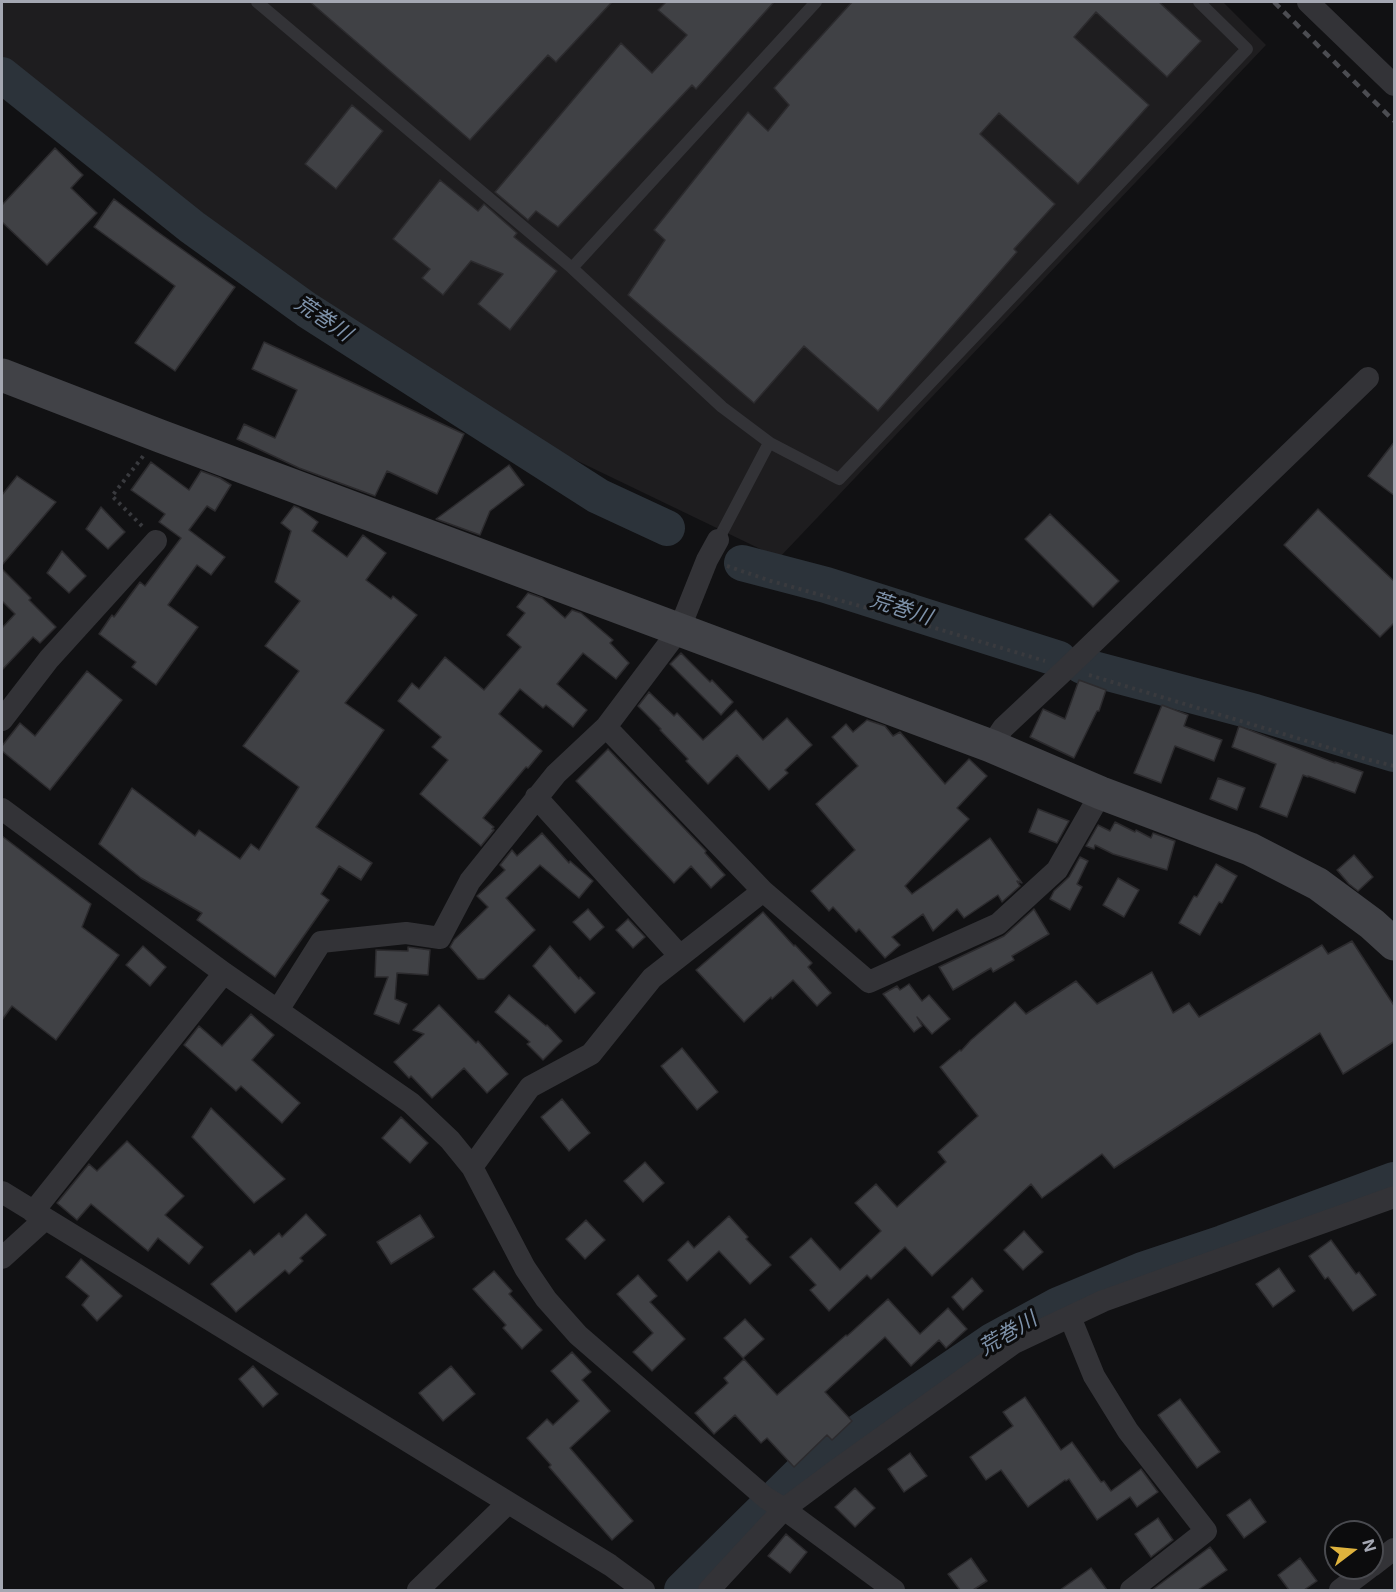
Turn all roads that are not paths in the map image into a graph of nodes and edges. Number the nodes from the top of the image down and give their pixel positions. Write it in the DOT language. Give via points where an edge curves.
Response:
graph roads {
  1 [pos="257,2"];
  2 [pos="816,2"];
  3 [pos="1199,2"];
  4 [pos="1308,2"];
  5 [pos="1395,86"];
  6 [pos="572,268"];
  7 [pos="2,375"];
  8 [pos="1368,378"];
  9 [pos="770,443"];
  10 [pos="718,540"];
  11 [pos="156,541"];
  12 [pos="679,630"];
  13 [pos="2,720"];
  14 [pos="606,727"];
  15 [pos="991,747"];
  16 [pos="1101,793"];
  17 [pos="536,797"];
  18 [pos="2,808"];
  19 [pos="763,891"];
  20 [pos="1395,944"];
  21 [pos="680,956"];
  22 [pos="224,973"];
  23 [pos="278,1010"];
  24 [pos="472,1167"];
  25 [pos="2,1192"];
  26 [pos="1395,1197"];
  27 [pos="39,1215"];
  28 [pos="2,1258"];
  29 [pos="1070,1317"];
  30 [pos="508,1503"];
  31 [pos="776,1504"];
  32 [pos="1353,1580"];
  33 [pos="418,1590"];
  34 [pos="644,1590"];
  35 [pos="709,1590"];
  36 [pos="894,1590"];
  37 [pos="1131,1590"];
  38 [pos="1340,1590"];
  1 -- 6 [label="lane"];
  2 -- 6 [label="lane"];
  3 -- 9 [label="lane" via="1247,50 839,479"];
  4 -- 5 [label="street"];
  6 -- 9 [label="lane" via="722,407"];
  7 -- 12 [label="street"];
  8 -- 15 [label="street" via="1003,728"];
  9 -- 10 [label="lane"];
  10 -- 12 [label="street"];
  11 -- 13 [label="street" via="49,659"];
  12 -- 14 [label="street"];
  12 -- 15 [label="street"];
  14 -- 17 [label="street"];
  14 -- 19 [label="street"];
  15 -- 16 [label="street"];
  16 -- 19 [label="street" via="1057,870 998,924 869,982"];
  16 -- 20 [label="street" via="1250,849 1318,884"];
  17 -- 21 [label="street"];
  17 -- 23 [label="street" via="470,881 440,938 406,933 321,942"];
  18 -- 22 [label="street"];
  19 -- 21 [label="street"];
  21 -- 24 [label="street" via="652,978 591,1054 530,1087"];
  22 -- 23 [label="street"];
  22 -- 27 [label="street"];
  23 -- 24 [label="street" via="411,1103"];
  24 -- 31 [label="street" via="525,1268 578,1335"];
  25 -- 27 [label="street"];
  26 -- 29 [label="street"];
  27 -- 28 [label="street"];
  27 -- 30 [label="street"];
  29 -- 31 [label="street" via="1014,1343 839,1468"];
  29 -- 37 [label="street" via="1094,1376 1128,1431 1206,1532"];
  30 -- 33 [label="street"];
  30 -- 34 [label="street"];
  31 -- 35 [label="street"];
  31 -- 36 [label="street"];
  32 -- 38 [label="street"];
}
